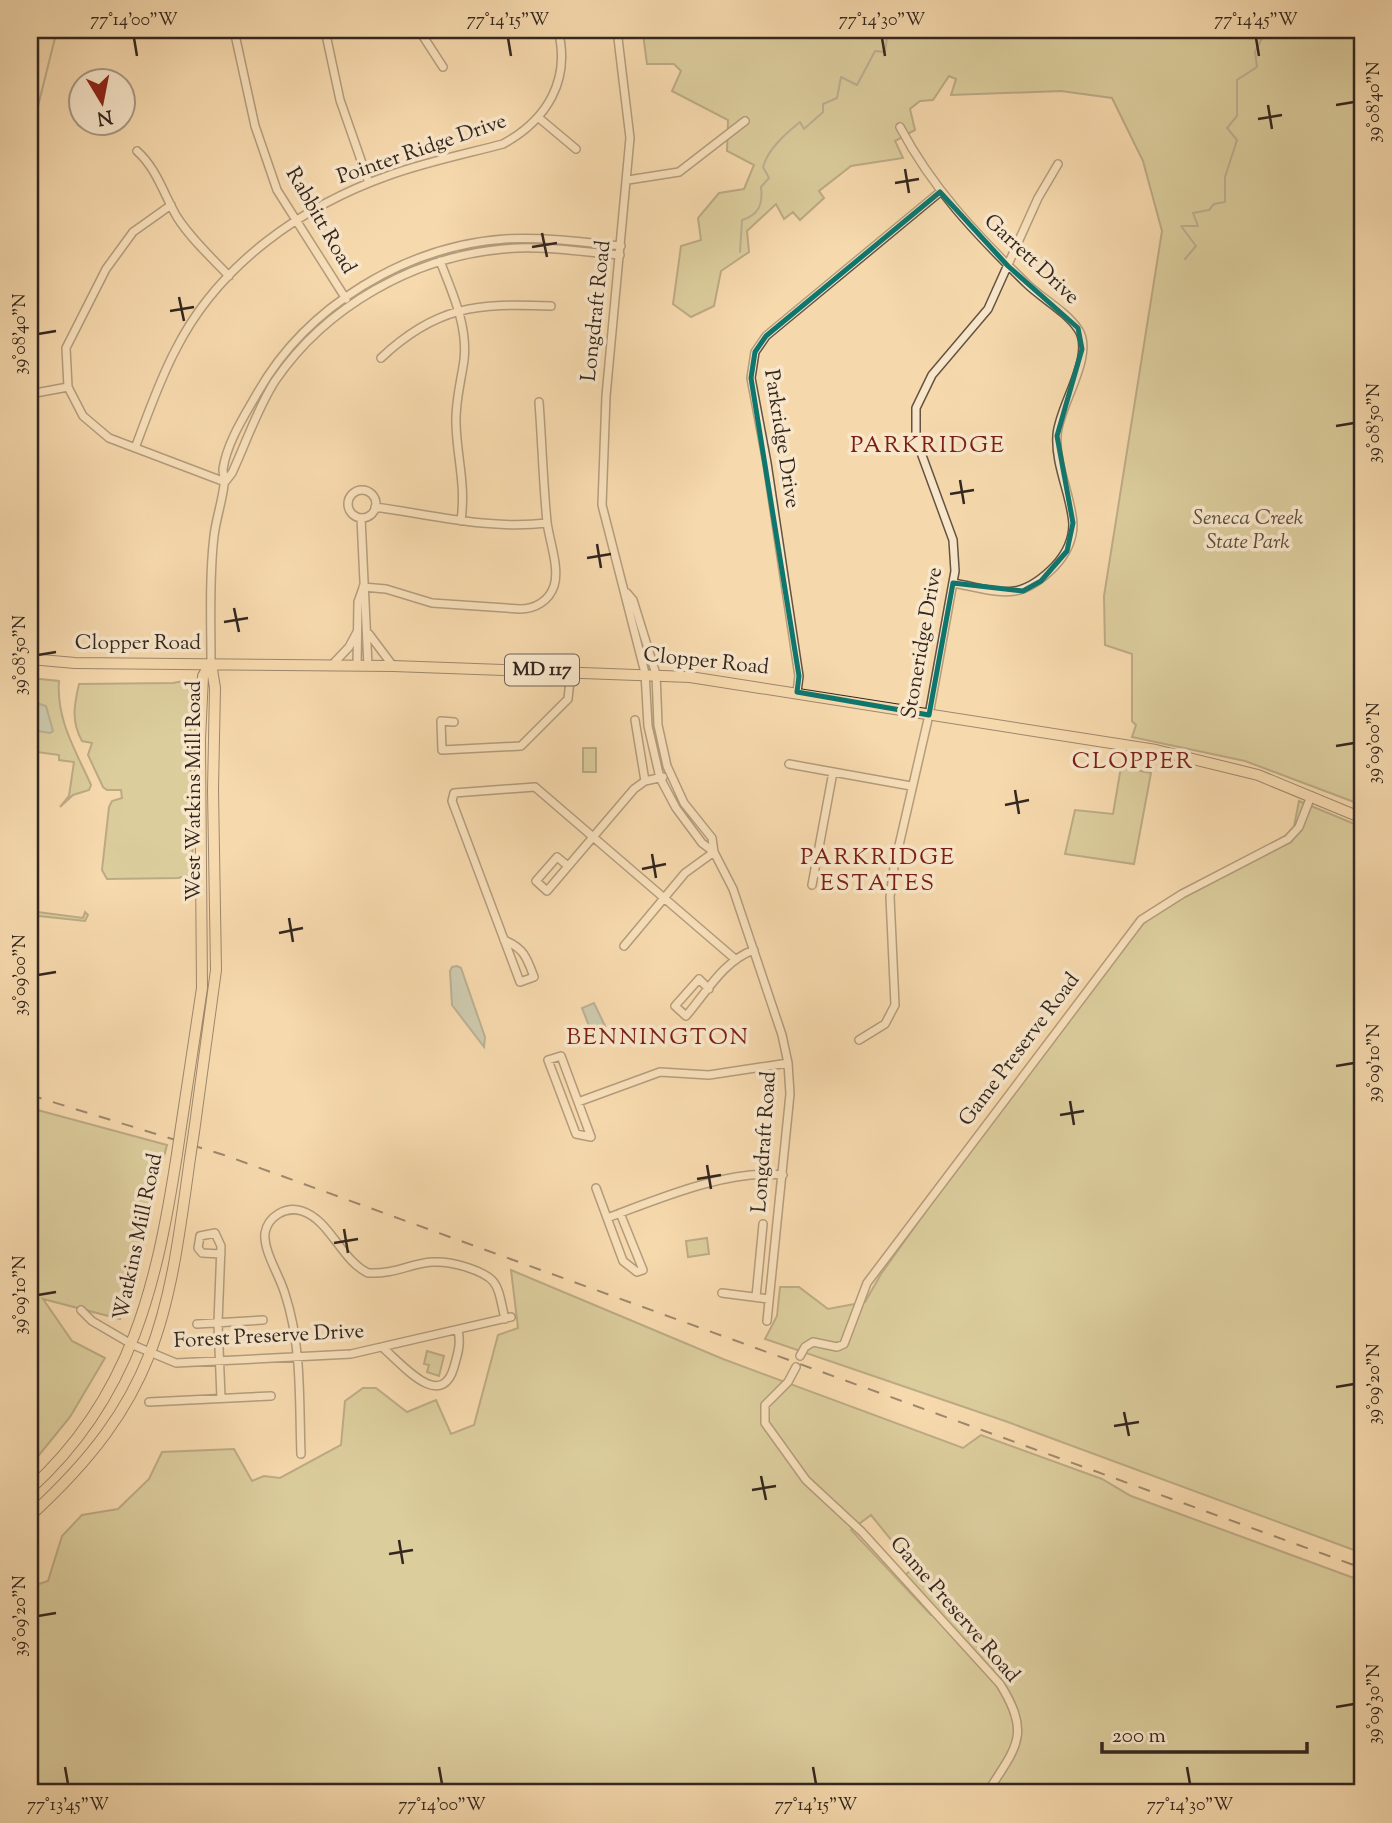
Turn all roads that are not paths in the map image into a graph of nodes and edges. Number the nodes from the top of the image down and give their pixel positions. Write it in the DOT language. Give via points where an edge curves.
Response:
graph roads {
  1 [pos="234,30"];
  2 [pos="325,30"];
  3 [pos="419,30"];
  4 [pos="558,30"];
  5 [pos="617,30"];
  6 [pos="443,67"];
  7 [pos="539,118"];
  8 [pos="745,121"];
  9 [pos="900,127"];
  10 [pos="576,149"];
  11 [pos="137,151"];
  12 [pos="1058,164"];
  13 [pos="628,180"];
  14 [pos="369,183"];
  15 [pos="940,192"];
  16 [pos="171,205"];
  17 [pos="295,222"];
  18 [pos="620,251"];
  19 [pos="440,261"];
  20 [pos="1008,266"];
  21 [pos="229,275"];
  22 [pos="345,298"];
  23 [pos="351,305"];
  24 [pos="551,306"];
  25 [pos="459,310"];
  26 [pos="381,358"];
  27 [pos="68,387"];
  28 [pos="30,394"];
  29 [pos="539,402"];
  30 [pos="135,448"];
  31 [pos="225,482"];
  32 [pos="375,507"];
  33 [pos="361,518"];
  34 [pos="461,521"];
  35 [pos="547,523"];
  36 [pos="953,583"];
  37 [pos="363,587"];
  38 [pos="367,630"];
  39 [pos="358,632"];
  40 [pos="30,659"];
  41 [pos="211,663"];
  42 [pos="332,665"];
  43 [pos="363,666"];
  44 [pos="394,666"];
  45 [pos="571,671"];
  46 [pos="650,673"];
  47 [pos="797,692"];
  48 [pos="929,715"];
  49 [pos="635,720"];
  50 [pos="454,722"];
  51 [pos="789,764"];
  52 [pos="833,772"];
  53 [pos="670,774"];
  54 [pos="660,778"];
  55 [pos="645,781"];
  56 [pos="911,786"];
  57 [pos="1311,796"];
  58 [pos="1362,818"];
  59 [pos="595,836"];
  60 [pos="714,852"];
  61 [pos="568,866"];
  62 [pos="812,884"];
  63 [pos="663,896"];
  64 [pos="504,940"];
  65 [pos="624,946"];
  66 [pos="754,950"];
  67 [pos="735,959"];
  68 [pos="709,989"];
  69 [pos="859,1040"];
  70 [pos="788,1063"];
  71 [pos="578,1102"];
  72 [pos="181,1127"];
  73 [pos="194,1132"];
  74 [pos="783,1175"];
  75 [pos="596,1188"];
  76 [pos="620,1213"];
  77 [pos="607,1217"];
  78 [pos="763,1224"];
  79 [pos="221,1254"];
  80 [pos="722,1293"];
  81 [pos="756,1297"];
  82 [pos="769,1299"];
  83 [pos="81,1310"];
  84 [pos="263,1320"];
  85 [pos="767,1321"];
  86 [pos="218,1323"];
  87 [pos="197,1324"];
  88 [pos="458,1330"];
  89 [pos="133,1345"];
  90 [pos="382,1347"];
  91 [pos="152,1355"];
  92 [pos="800,1356"];
  93 [pos="298,1357"];
  94 [pos="219,1360"];
  95 [pos="796,1367"];
  96 [pos="271,1396"];
  97 [pos="221,1398"];
  98 [pos="149,1402"];
  99 [pos="301,1454"];
  100 [pos="30,1489"];
  101 [pos="30,1516"];
  102 [pos="987,1793"];
  1 -- 17 [label="street, Rabbitt Road" via="264,156"];
  2 -- 14 [label="street" via="340,100"];
  3 -- 6 [label="street"];
  4 -- 7 [label="street, Pointer Ridge Drive" via="562,59 558,86"];
  5 -- 13 [label="street, Longdraft Road" via="628,110"];
  7 -- 10 [label="street"];
  7 -- 14 [label="street, Pointer Ridge Drive" via="503,144"];
  8 -- 13 [label="street" via="679,172"];
  9 -- 15 [label="street, Garrett Drive"];
  11 -- 16 [label="street" via="149,162"];
  12 -- 20 [label="street, Stoneridge Drive"];
  13 -- 18 [label="street, Longdraft Road"];
  14 -- 17 [label="street, Pointer Ridge Drive"];
  15 -- 20 [label="street, Garrett Drive"];
  15 -- 47 [label="street, Parkridge Drive" via="766,336 752,361 799,676"];
  16 -- 21 [label="street" via="192,237"];
  16 -- 27 [label="street" via="134,232 106,269 66,348"];
  17 -- 21 [label="street, Pointer Ridge Drive"];
  17 -- 22 [label="street, Rabbitt Road"];
  18 -- 19 [label="street" via="526,248"];
  18 -- 22 [label="street" via="537,238 471,244 400,266"];
  18 -- 46 [label="street, Longdraft Road" via="602,505 625,602"];
  19 -- 23 [label="street"];
  19 -- 25 [label="street"];
  20 -- 36 [label="street, Stoneridge Drive" via="988,309 932,374 916,408 916,439 953,540"];
  20 -- 36 [label="street, Garrett Drive" via="1078,328 1081,337 1081,362 1062,407 1057,436 1073,523 1071,540 1041,581 1023,591"];
  21 -- 30 [label="street, Pointer Ridge Drive" via="176,348"];
  22 -- 23 [label="street, Rabbitt Road"];
  22 -- 31 [label="street" via="299,337 266,379 239,426 223,470"];
  23 -- 31 [label="street" via="306,344 274,384"];
  24 -- 25 [label="street" via="506,304"];
  25 -- 26 [label="street" via="420,325"];
  25 -- 34 [label="street" via="464,358 455,407 464,475"];
  27 -- 28 [label="street"];
  27 -- 30 [label="street" via="91,424 109,438"];
  29 -- 35 [label="street"];
  30 -- 31 [label="street"];
  31 -- 41 [label="street" via="214,537"];
  32 -- 33 [label="street"];
  32 -- 33 [label="street" via="370,493 352,495 349,510"];
  32 -- 34 [label="street"];
  33 -- 37 [label="street"];
  34 -- 35 [label="street" via="514,527"];
  35 -- 37 [label="street" via="554,586 533,608 432,603"];
  36 -- 48 [label="street, Stoneridge Drive"];
  37 -- 38 [label="street"];
  37 -- 39 [label="street"];
  38 -- 43 [label="street"];
  38 -- 44 [label="street"];
  39 -- 42 [label="street"];
  39 -- 43 [label="street"];
  40 -- 41 [label="main road, Clopper Road / MD 117"];
  41 -- 42 [label="main road, Clopper Road / MD 117"];
  41 -- 72 [label="main road, West Watkins Mill Road" via="203,676 200,740 202,988"];
  41 -- 73 [label="main road, West Watkins Mill Road" via="215,688 216,970"];
  42 -- 43 [label="main road, Clopper Road / MD 117"];
  43 -- 44 [label="main road, Clopper Road / MD 117"];
  44 -- 45 [label="main road, Clopper Road / MD 117"];
  45 -- 46 [label="main road, Clopper Road / MD 117"];
  45 -- 50 [label="street" via="568,699 521,746 442,751 441,721"];
  46 -- 47 [label="main road, Clopper Road / MD 117"];
  46 -- 53 [label="street, Longdraft Road"];
  46 -- 54 [label="street, Longdraft Road" via="648,726"];
  47 -- 48 [label="main road, Clopper Road / MD 117"];
  48 -- 56 [label="street, Stoneridge Drive"];
  48 -- 57 [label="main road, Clopper Road / MD 117" via="1169,752 1258,775"];
  49 -- 55 [label="street"];
  51 -- 52 [label="street"];
  52 -- 56 [label="street"];
  52 -- 62 [label="street"];
  53 -- 54 [label="street"];
  53 -- 60 [label="street, Longdraft Road" via="684,803 712,838"];
  54 -- 55 [label="street"];
  54 -- 60 [label="street, Longdraft Road" via="676,808"];
  55 -- 59 [label="street"];
  56 -- 69 [label="street, Stoneridge Drive" via="890,897 895,1005 886,1024"];
  57 -- 58 [label="main road, Clopper Road / MD 117"];
  57 -- 92 [label="street, Game Preserve Road" via="1299,827 1288,839 1141,920 867,1283 844,1344 813,1342"];
  59 -- 61 [label="street"];
  59 -- 63 [label="street"];
  59 -- 64 [label="street" via="535,787 454,793 452,801"];
  60 -- 63 [label="street"];
  60 -- 66 [label="street, Longdraft Road" via="733,889"];
  61 -- 61 [label="street" via="547,891 537,881 557,857"];
  63 -- 65 [label="street"];
  63 -- 67 [label="street"];
  64 -- 64 [label="street" via="525,953 534,977 520,982"];
  66 -- 67 [label="street"];
  66 -- 70 [label="street, Longdraft Road"];
  67 -- 68 [label="street"];
  68 -- 68 [label="street" via="686,1016 675,1006 699,979"];
  70 -- 71 [label="street" via="709,1076 660,1072"];
  70 -- 74 [label="street, Longdraft Road"];
  71 -- 71 [label="street" via="591,1137 576,1134 548,1060 561,1056"];
  72 -- 89 [label="main road, Watkins Mill Road, bridge" via="156,1272"];
  73 -- 91 [label="main road, Watkins Mill Road, bridge" via="174,1276"];
  74 -- 76 [label="street" via="703,1185"];
  74 -- 82 [label="street, Longdraft Road"];
  75 -- 77 [label="street"];
  76 -- 77 [label="street"];
  76 -- 77 [label="street" via="643,1270 629,1269 623,1261"];
  78 -- 81 [label="street"];
  79 -- 86 [label="street"];
  80 -- 81 [label="street"];
  81 -- 82 [label="street"];
  82 -- 85 [label="street, Longdraft Road"];
  83 -- 89 [label="street, Forest Preserve Drive"];
  84 -- 86 [label="street"];
  86 -- 87 [label="street"];
  86 -- 94 [label="street"];
  88 -- 90 [label="street, Forest Preserve Drive"];
  88 -- 90 [label="street" via="460,1345 451,1376 439,1387 427,1384"];
  88 -- 93 [label="street, Forest Preserve Drive" via="508,1318 497,1284 489,1275 440,1259 368,1273 311,1215 288,1210 269,1223 265,1239 288,1303"];
  89 -- 91 [label="street, Forest Preserve Drive"];
  89 -- 100 [label="main road, Watkins Mill Road" via="94,1415"];
  90 -- 93 [label="street, Forest Preserve Drive"];
  91 -- 94 [label="street, Forest Preserve Drive" via="176,1363"];
  91 -- 101 [label="main road, Watkins Mill Road" via="106,1434 63,1486"];
  93 -- 94 [label="street, Forest Preserve Drive"];
  93 -- 99 [label="street"];
  94 -- 97 [label="street"];
  95 -- 102 [label="street, Game Preserve Road" via="765,1405 765,1423 806,1480 862,1532 1000,1684 1018,1716 1014,1750"];
  96 -- 97 [label="street"];
  97 -- 98 [label="street"];
}
